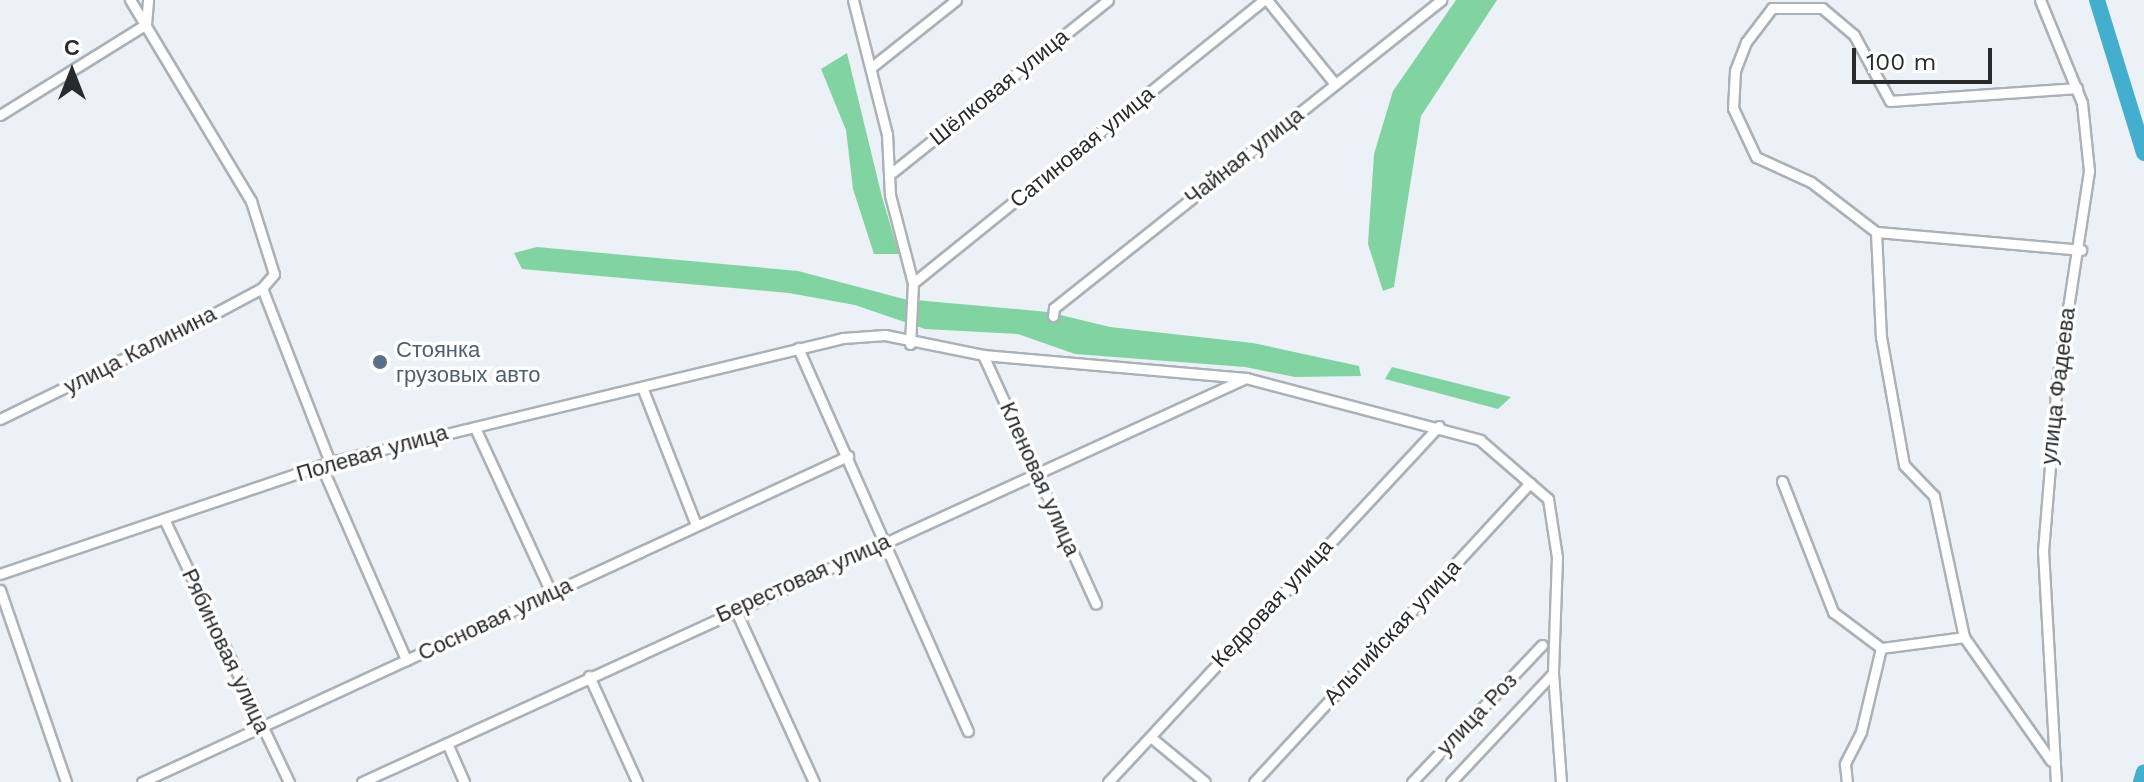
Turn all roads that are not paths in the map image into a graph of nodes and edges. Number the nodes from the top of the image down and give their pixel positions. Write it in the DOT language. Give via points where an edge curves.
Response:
graph roads {
  1 [pos="130,0"];
  2 [pos="148,0"];
  3 [pos="853,0"];
  4 [pos="956,0"];
  5 [pos="1108,0"];
  6 [pos="1266,0"];
  7 [pos="1441,0"];
  8 [pos="2040,0"];
  9 [pos="146,24"];
  10 [pos="873,66"];
  11 [pos="1335,84"];
  12 [pos="2077,88"];
  13 [pos="0,115"];
  14 [pos="889,175"];
  15 [pos="1876,232"];
  16 [pos="2081,250"];
  17 [pos="913,283"];
  18 [pos="262,288"];
  19 [pos="1053,316"];
  20 [pos="910,344"];
  21 [pos="798,348"];
  22 [pos="983,355"];
  23 [pos="1246,378"];
  24 [pos="642,387"];
  25 [pos="0,419"];
  26 [pos="1439,426"];
  27 [pos="476,430"];
  28 [pos="848,456"];
  29 [pos="326,464"];
  30 [pos="1041,474"];
  31 [pos="1782,481"];
  32 [pos="1530,483"];
  33 [pos="164,519"];
  34 [pos="696,525"];
  35 [pos="885,541"];
  36 [pos="0,574"];
  37 [pos="0,590"];
  38 [pos="551,592"];
  39 [pos="1096,604"];
  40 [pos="735,609"];
  41 [pos="1964,637"];
  42 [pos="1542,645"];
  43 [pos="1881,648"];
  44 [pos="406,660"];
  45 [pos="1553,673"];
  46 [pos="589,676"];
  47 [pos="262,726"];
  48 [pos="968,731"];
  49 [pos="1153,739"];
  50 [pos="447,743"];
  51 [pos="2051,761"];
  52 [pos="66,782"];
  53 [pos="142,782"];
  54 [pos="289,782"];
  55 [pos="362,782"];
  56 [pos="464,782"];
  57 [pos="637,782"];
  58 [pos="814,782"];
  59 [pos="1108,782"];
  60 [pos="1205,782"];
  61 [pos="1254,782"];
  62 [pos="1412,782"];
  63 [pos="1451,782"];
  64 [pos="1561,782"];
  65 [pos="1847,782"];
  66 [pos="2056,782"];
  1 -- 9 [label="street"];
  2 -- 9 [label="street"];
  3 -- 10 [label="street"];
  4 -- 10 [label="street"];
  5 -- 14 [label="street, Шёлковая улица"];
  6 -- 11 [label="street"];
  6 -- 17 [label="street, Сатиновая улица"];
  7 -- 11 [label="street, Чайная улица"];
  8 -- 12 [label="street, улица Фадеева"];
  9 -- 13 [label="street"];
  9 -- 18 [label="street, улица Калинина" via="251,201 274,274"];
  10 -- 14 [label="street"];
  11 -- 19 [label="street, Чайная улица" via="1054,308"];
  12 -- 15 [label="street" via="1890,101 1854,35 1822,8 1772,8 1746,42 1735,71 1733,108 1756,157 1811,182"];
  12 -- 16 [label="street, улица Фадеева" via="2089,171"];
  14 -- 17 [label="street"];
  15 -- 16 [label="street"];
  15 -- 41 [label="street" via="1878,311 1897,443 1904,465 1934,496"];
  16 -- 51 [label="street, улица Фадеева" via="2072,277 2047,481 2043,550 2052,656"];
  17 -- 20 [label="street"];
  18 -- 25 [label="street, улица Калинина"];
  18 -- 29 [label="street"];
  20 -- 21 [label="street, Полевая улица" via="885,335"];
  20 -- 22 [label="street, Полевая улица"];
  21 -- 24 [label="street, Полевая улица"];
  21 -- 28 [label="street"];
  22 -- 23 [label="street, Полевая улица"];
  22 -- 30 [label="street, Кленовая улица"];
  23 -- 26 [label="street, Полевая улица"];
  23 -- 30 [label="street, Берестовая улица"];
  24 -- 27 [label="street, Полевая улица"];
  24 -- 34 [label="street"];
  26 -- 32 [label="street, Полевая улица" via="1480,440"];
  26 -- 49 [label="street, Кедровая улица" via="1186,695"];
  27 -- 29 [label="street, Полевая улица" via="451,429"];
  27 -- 38 [label="street"];
  28 -- 34 [label="street, Сосновая улица"];
  28 -- 35 [label="street"];
  29 -- 33 [label="street, Полевая улица"];
  29 -- 44 [label="street"];
  30 -- 35 [label="street, Берестовая улица"];
  30 -- 39 [label="street, Кленовая улица"];
  31 -- 43 [label="street" via="1833,612"];
  32 -- 45 [label="street, Полевая улица" via="1548,499 1557,557"];
  32 -- 61 [label="street, Альпийская улица"];
  33 -- 36 [label="street, Полевая улица"];
  33 -- 47 [label="street, Рябиновая улица"];
  34 -- 38 [label="street, Сосновая улица"];
  35 -- 40 [label="street, Берестовая улица"];
  35 -- 48 [label="street"];
  37 -- 52 [label="street"];
  38 -- 44 [label="street, Сосновая улица"];
  40 -- 46 [label="street, Берестовая улица"];
  40 -- 58 [label="street"];
  41 -- 43 [label="street"];
  41 -- 51 [label="street"];
  42 -- 62 [label="street, улица Роз"];
  43 -- 65 [label="street" via="1861,732 1845,764"];
  44 -- 47 [label="street, Сосновая улица"];
  45 -- 63 [label="street, улица Роз"];
  45 -- 64 [label="street, Полевая улица"];
  46 -- 50 [label="street, Берестовая улица"];
  46 -- 57 [label="street"];
  47 -- 53 [label="street, Сосновая улица"];
  47 -- 54 [label="street, Рябиновая улица"];
  49 -- 59 [label="street, Кедровая улица"];
  49 -- 60 [label="street"];
  50 -- 55 [label="street, Берестовая улица"];
  50 -- 56 [label="street"];
  51 -- 66 [label="street, улица Фадеева"];
}
